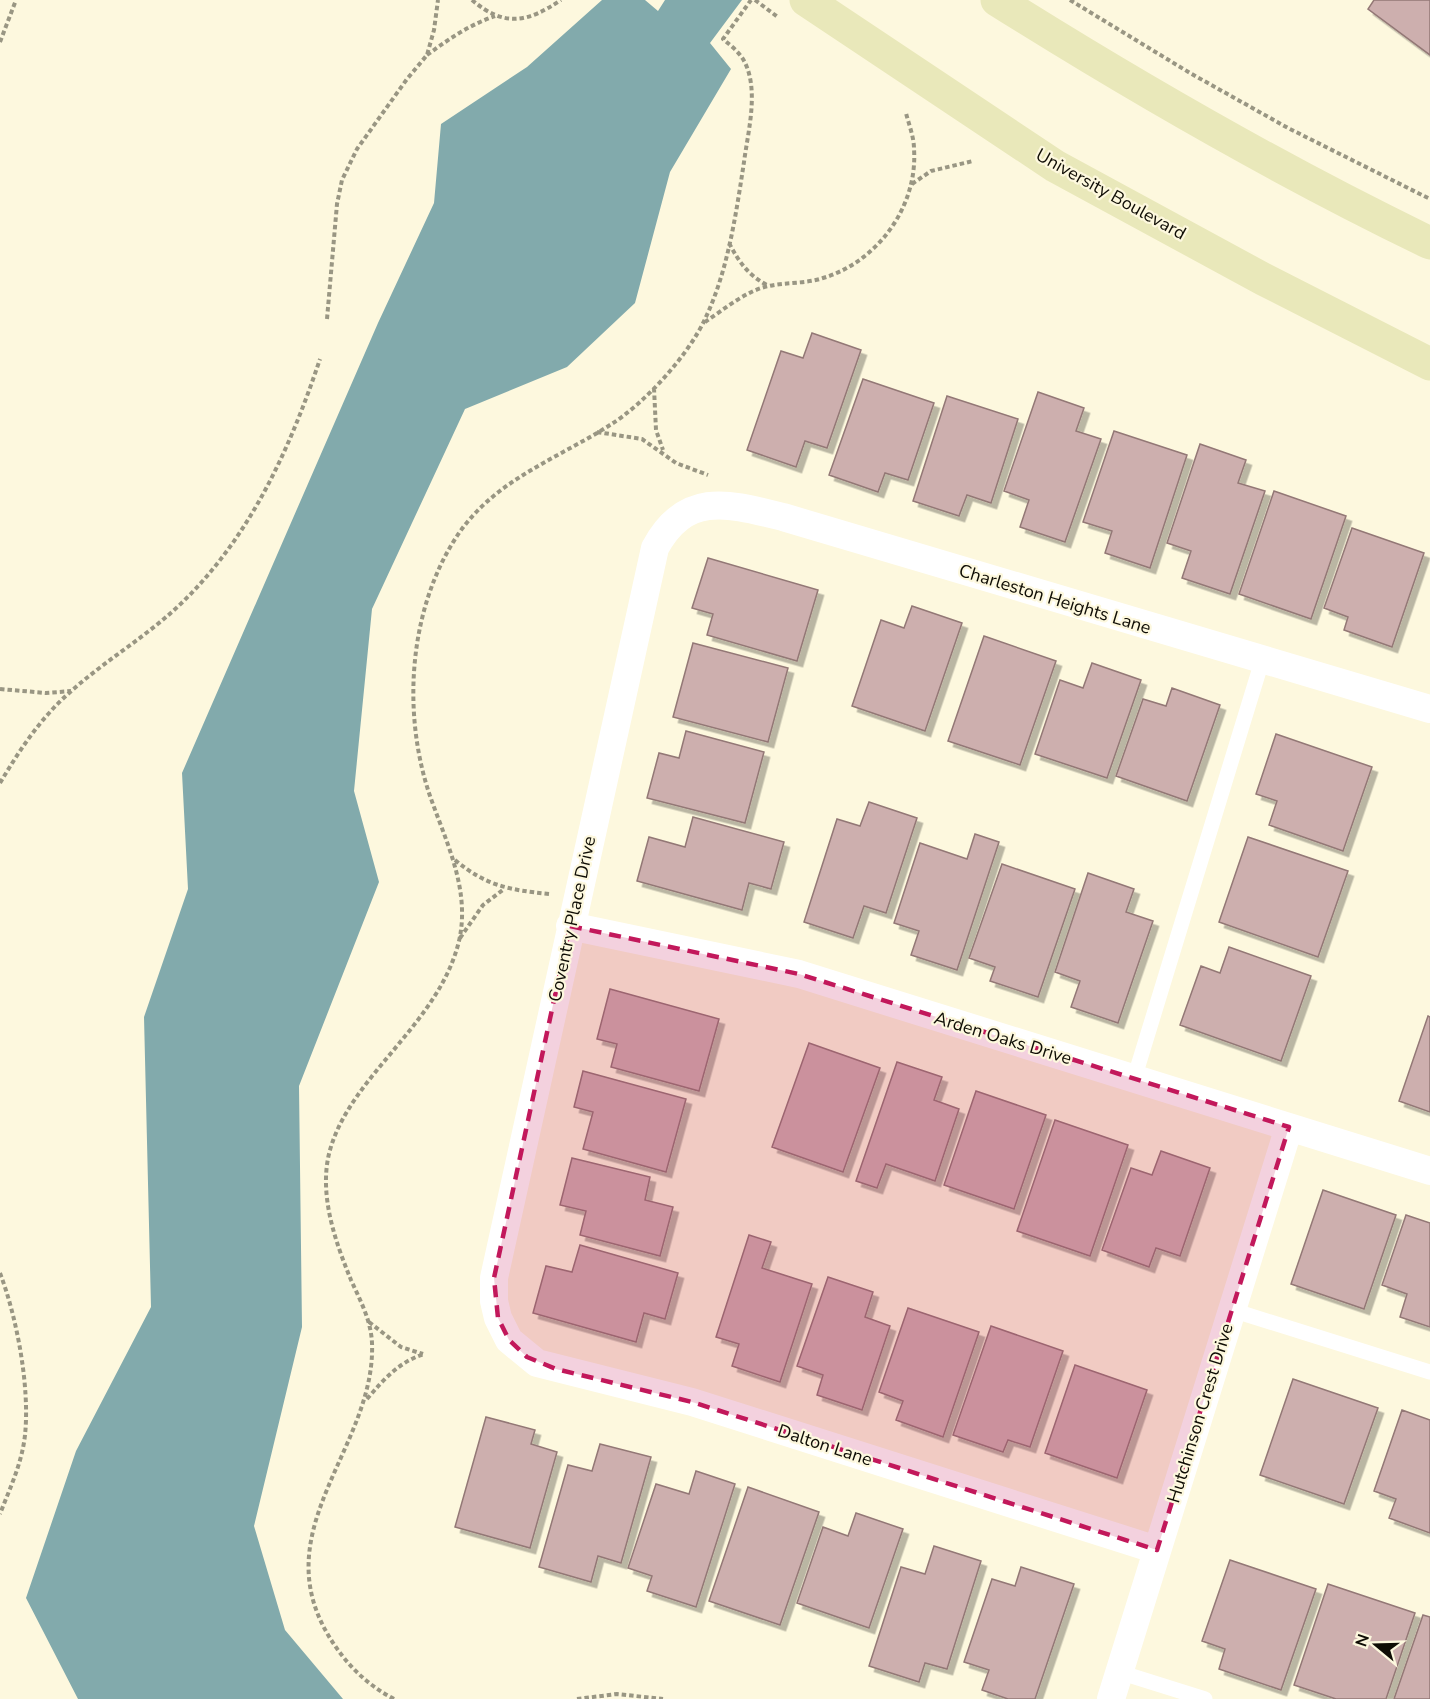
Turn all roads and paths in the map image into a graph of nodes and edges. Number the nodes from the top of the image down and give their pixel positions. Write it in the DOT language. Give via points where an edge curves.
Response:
graph roads {
  1 [pos="16,0"];
  2 [pos="438,0"];
  3 [pos="472,0"];
  4 [pos="561,0"];
  5 [pos="753,0"];
  6 [pos="806,0"];
  7 [pos="997,0"];
  8 [pos="1070,0"];
  9 [pos="1079,0"];
  10 [pos="1081,7"];
  11 [pos="496,16"];
  12 [pos="780,18"];
  13 [pos="0,42"];
  14 [pos="427,56"];
  15 [pos="906,113"];
  16 [pos="974,160"];
  17 [pos="912,184"];
  18 [pos="1430,199"];
  19 [pos="729,243"];
  20 [pos="1430,243"];
  21 [pos="768,286"];
  22 [pos="327,319"];
  23 [pos="704,323"];
  24 [pos="320,359"];
  25 [pos="1430,364"];
  26 [pos="654,388"];
  27 [pos="597,432"];
  28 [pos="681,516"];
  29 [pos="1262,660"];
  30 [pos="0,689"];
  31 [pos="72,691"];
  32 [pos="1430,709"];
  33 [pos="0,783"];
  34 [pos="453,858"];
  35 [pos="504,889"];
  36 [pos="577,898"];
  37 [pos="570,926"];
  38 [pos="459,939"];
  39 [pos="1134,1079"];
  40 [pos="1289,1127"];
  41 [pos="1430,1171"];
  42 [pos="0,1273"];
  43 [pos="1232,1310"];
  44 [pos="369,1322"];
  45 [pos="504,1329"];
  46 [pos="1430,1372"];
  47 [pos="366,1399"];
  48 [pos="0,1514"];
  49 [pos="1157,1550"];
  50 [pos="1119,1672"];
  51 [pos="394,1699"];
  52 [pos="577,1699"];
  53 [pos="663,1699"];
  54 [pos="1111,1699"];
  55 [pos="1205,1699"];
  1 -- 13 [label="path"];
  2 -- 14 [label="path"];
  3 -- 11 [label="path"];
  4 -- 11 [label="path" via="537,16 513,20"];
  5 -- 12 [label="path"];
  5 -- 19 [label="path" via="723,39 741,55 750,88 750,117"];
  6 -- 25 [label="main road, University Boulevard" via="1055,166"];
  7 -- 20 [label="main road" via="1230,140"];
  8 -- 10 [label="path"];
  9 -- 10 [label="path"];
  10 -- 18 [label="path" via="1269,117"];
  11 -- 14 [label="path" via="454,35"];
  14 -- 22 [label="path" via="357,149 342,180"];
  15 -- 17 [label="path" via="914,149"];
  16 -- 17 [label="path" via="931,171"];
  17 -- 21 [label="path" via="896,221 870,255 822,279"];
  19 -- 21 [label="path" via="740,264"];
  19 -- 23 [label="path"];
  21 -- 23 [label="path"];
  23 -- 26 [label="path"];
  24 -- 31 [label="path" via="284,453 237,538 173,610"];
  26 -- 27 [label="path" via="614,423"];
  26 -- 27 [label="path" via="656,430 663,451 642,438"];
  27 -- 34 [label="path" via="525,472 486,503 460,532 442,561 425,603 416,652 417,747"];
  28 -- 29 [label="street, Charleston Heights Lane" via="716,504 783,517"];
  28 -- 36 [label="street, Coventry Place Drive" via="663,534 649,568"];
  29 -- 32 [label="street, Charleston Heights Lane"];
  29 -- 39 [label="lane"];
  30 -- 31 [label="path"];
  31 -- 33 [label="path" via="50,711"];
  34 -- 35 [label="path" via="472,874"];
  34 -- 38 [label="path" via="460,886"];
  35 -- 36 [label="path"];
  35 -- 38 [label="path" via="483,905"];
  36 -- 37 [label="street, Coventry Place Drive"];
  37 -- 39 [label="street, Arden Oaks Drive" via="799,974"];
  37 -- 45 [label="street, Coventry Place Drive" via="494,1278 494,1301"];
  38 -- 44 [label="path" via="431,1002 350,1108 328,1157 326,1192 332,1225"];
  39 -- 40 [label="street, Arden Oaks Drive"];
  40 -- 41 [label="street, Arden Oaks Drive"];
  40 -- 43 [label="street, Hutchinson Crest Drive"];
  42 -- 48 [label="path" via="25,1391 25,1435 19,1464"];
  43 -- 46 [label="lane"];
  43 -- 49 [label="street, Hutchinson Crest Drive"];
  44 -- 47 [label="path" via="372,1343"];
  44 -- 47 [label="path" via="401,1347 424,1354 390,1373"];
  45 -- 49 [label="street, Dalton Lane" via="526,1357 556,1369 692,1402"];
  47 -- 51 [label="path" via="323,1496 308,1562 310,1595 338,1654 363,1679"];
  49 -- 50 [label="street, Hutchinson Crest Drive"];
  50 -- 54 [label="street, Hutchinson Crest Drive"];
  50 -- 55 [label="lane"];
  52 -- 53 [label="path" via="617,1694"];
}
